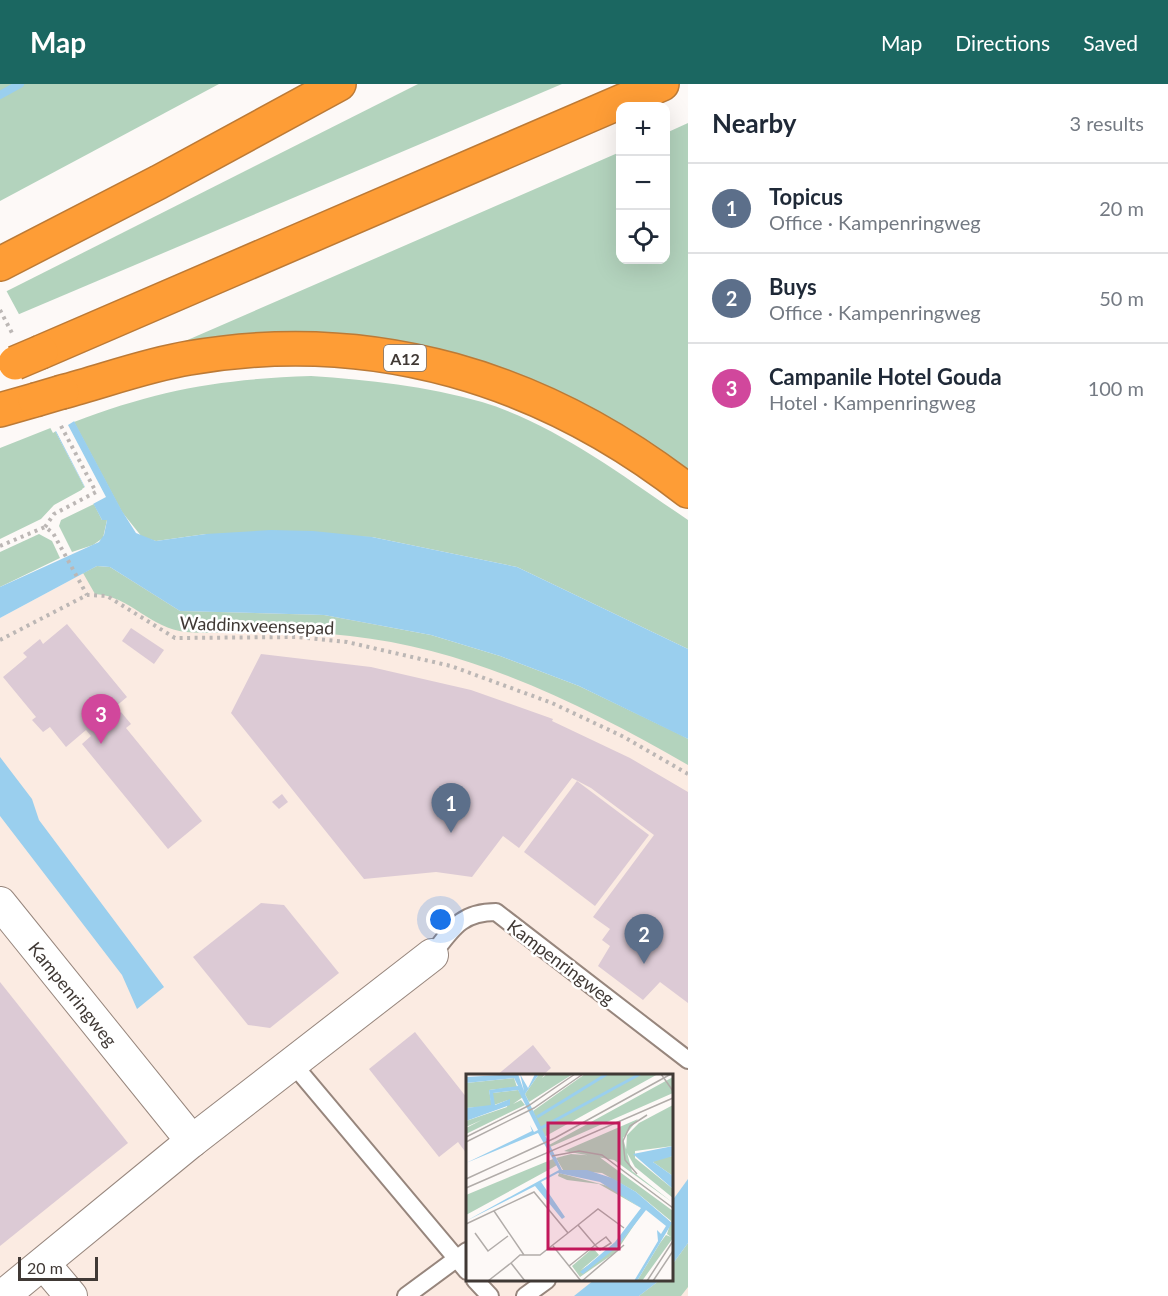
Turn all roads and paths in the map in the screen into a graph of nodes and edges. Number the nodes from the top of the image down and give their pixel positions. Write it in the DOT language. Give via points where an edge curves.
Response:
graph roads {
  1 [pos="339,84"];
  2 [pos="662,84"];
  3 [pos="0,264"];
  4 [pos="19,362"];
  5 [pos="0,410"];
  6 [pos="688,491"];
  7 [pos="76,503"];
  8 [pos="45,527"];
  9 [pos="0,546"];
  10 [pos="87,595"];
  11 [pos="0,640"];
  12 [pos="688,774"];
  13 [pos="0,903"];
  14 [pos="432,955"];
  15 [pos="688,1060"];
  16 [pos="293,1064"];
  17 [pos="192,1140"];
  18 [pos="464,1260"];
  19 [pos="44,1264"];
  20 [pos="476,1281"];
  21 [pos="546,1281"];
  22 [pos="3,1296"];
  23 [pos="71,1296"];
  24 [pos="406,1296"];
  25 [pos="490,1296"];
  26 [pos="525,1296"];
  1 -- 3 [label="highway"];
  2 -- 4 [label="highway"];
  5 -- 6 [label="highway, A12" via="138,370 211,355 302,349 391,356 462,371 537,400 624,446"];
  7 -- 8 [label="path" via="54,514"];
  8 -- 9 [label="path"];
  8 -- 10 [label="path" via="62,547"];
  10 -- 11 [label="path"];
  10 -- 12 [label="path, Waddinxveensepad" via="107,596 175,638 297,637 337,641 451,666 552,703 624,737"];
  13 -- 17 [label="street, Kampenringweg"];
  14 -- 15 [label="lane, Kampenringweg" via="465,917 496,912"];
  14 -- 16 [label="street, Kampenringweg"];
  16 -- 17 [label="street, Kampenringweg"];
  16 -- 18 [label="lane"];
  17 -- 19 [label="street, Kampenringweg"];
  18 -- 24 [label="lane"];
  19 -- 22 [label="street, Kampenringweg"];
  19 -- 23 [label="street"];
  20 -- 25 [label="lane"];
  21 -- 26 [label="lane"];
}
